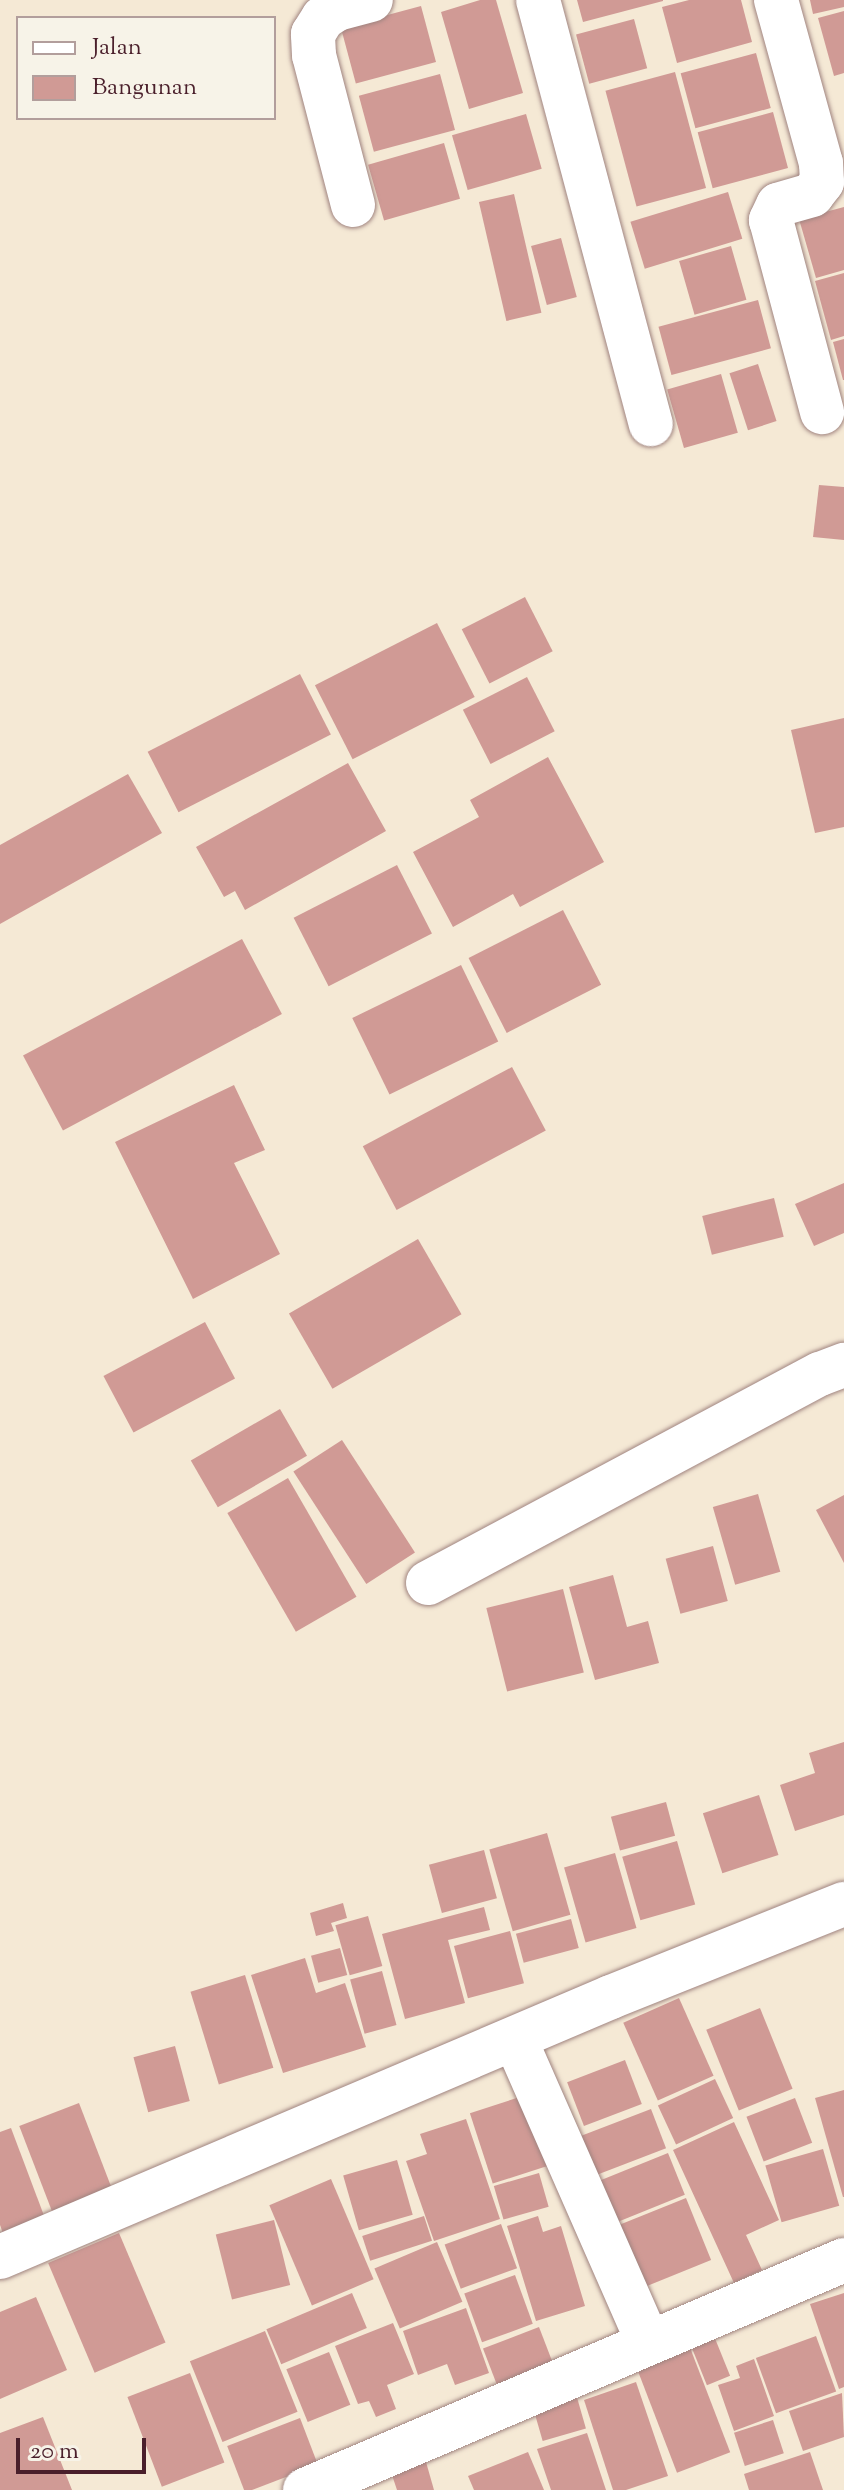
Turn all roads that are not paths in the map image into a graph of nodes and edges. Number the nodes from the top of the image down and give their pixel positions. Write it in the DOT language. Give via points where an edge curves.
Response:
graph roads {
  1 [pos="371,0"];
  2 [pos="538,0"];
  3 [pos="776,0"];
  4 [pos="353,205"];
  5 [pos="822,412"];
  6 [pos="651,424"];
  7 [pos="844,1365"];
  8 [pos="428,1583"];
  9 [pos="844,1904"];
  10 [pos="515,2039"];
  11 [pos="0,2257"];
  12 [pos="844,2260"];
  13 [pos="648,2342"];
  14 [pos="305,2490"];
  1 -- 4 [label="street" via="337,9 313,34"];
  2 -- 6 [label="street"];
  3 -- 5 [label="street" via="822,182 812,195 778,205 771,220"];
  7 -- 8 [label="street"];
  9 -- 10 [label="street"];
  10 -- 11 [label="street"];
  10 -- 13 [label="street"];
  12 -- 13 [label="street"];
  13 -- 14 [label="street"];
}
